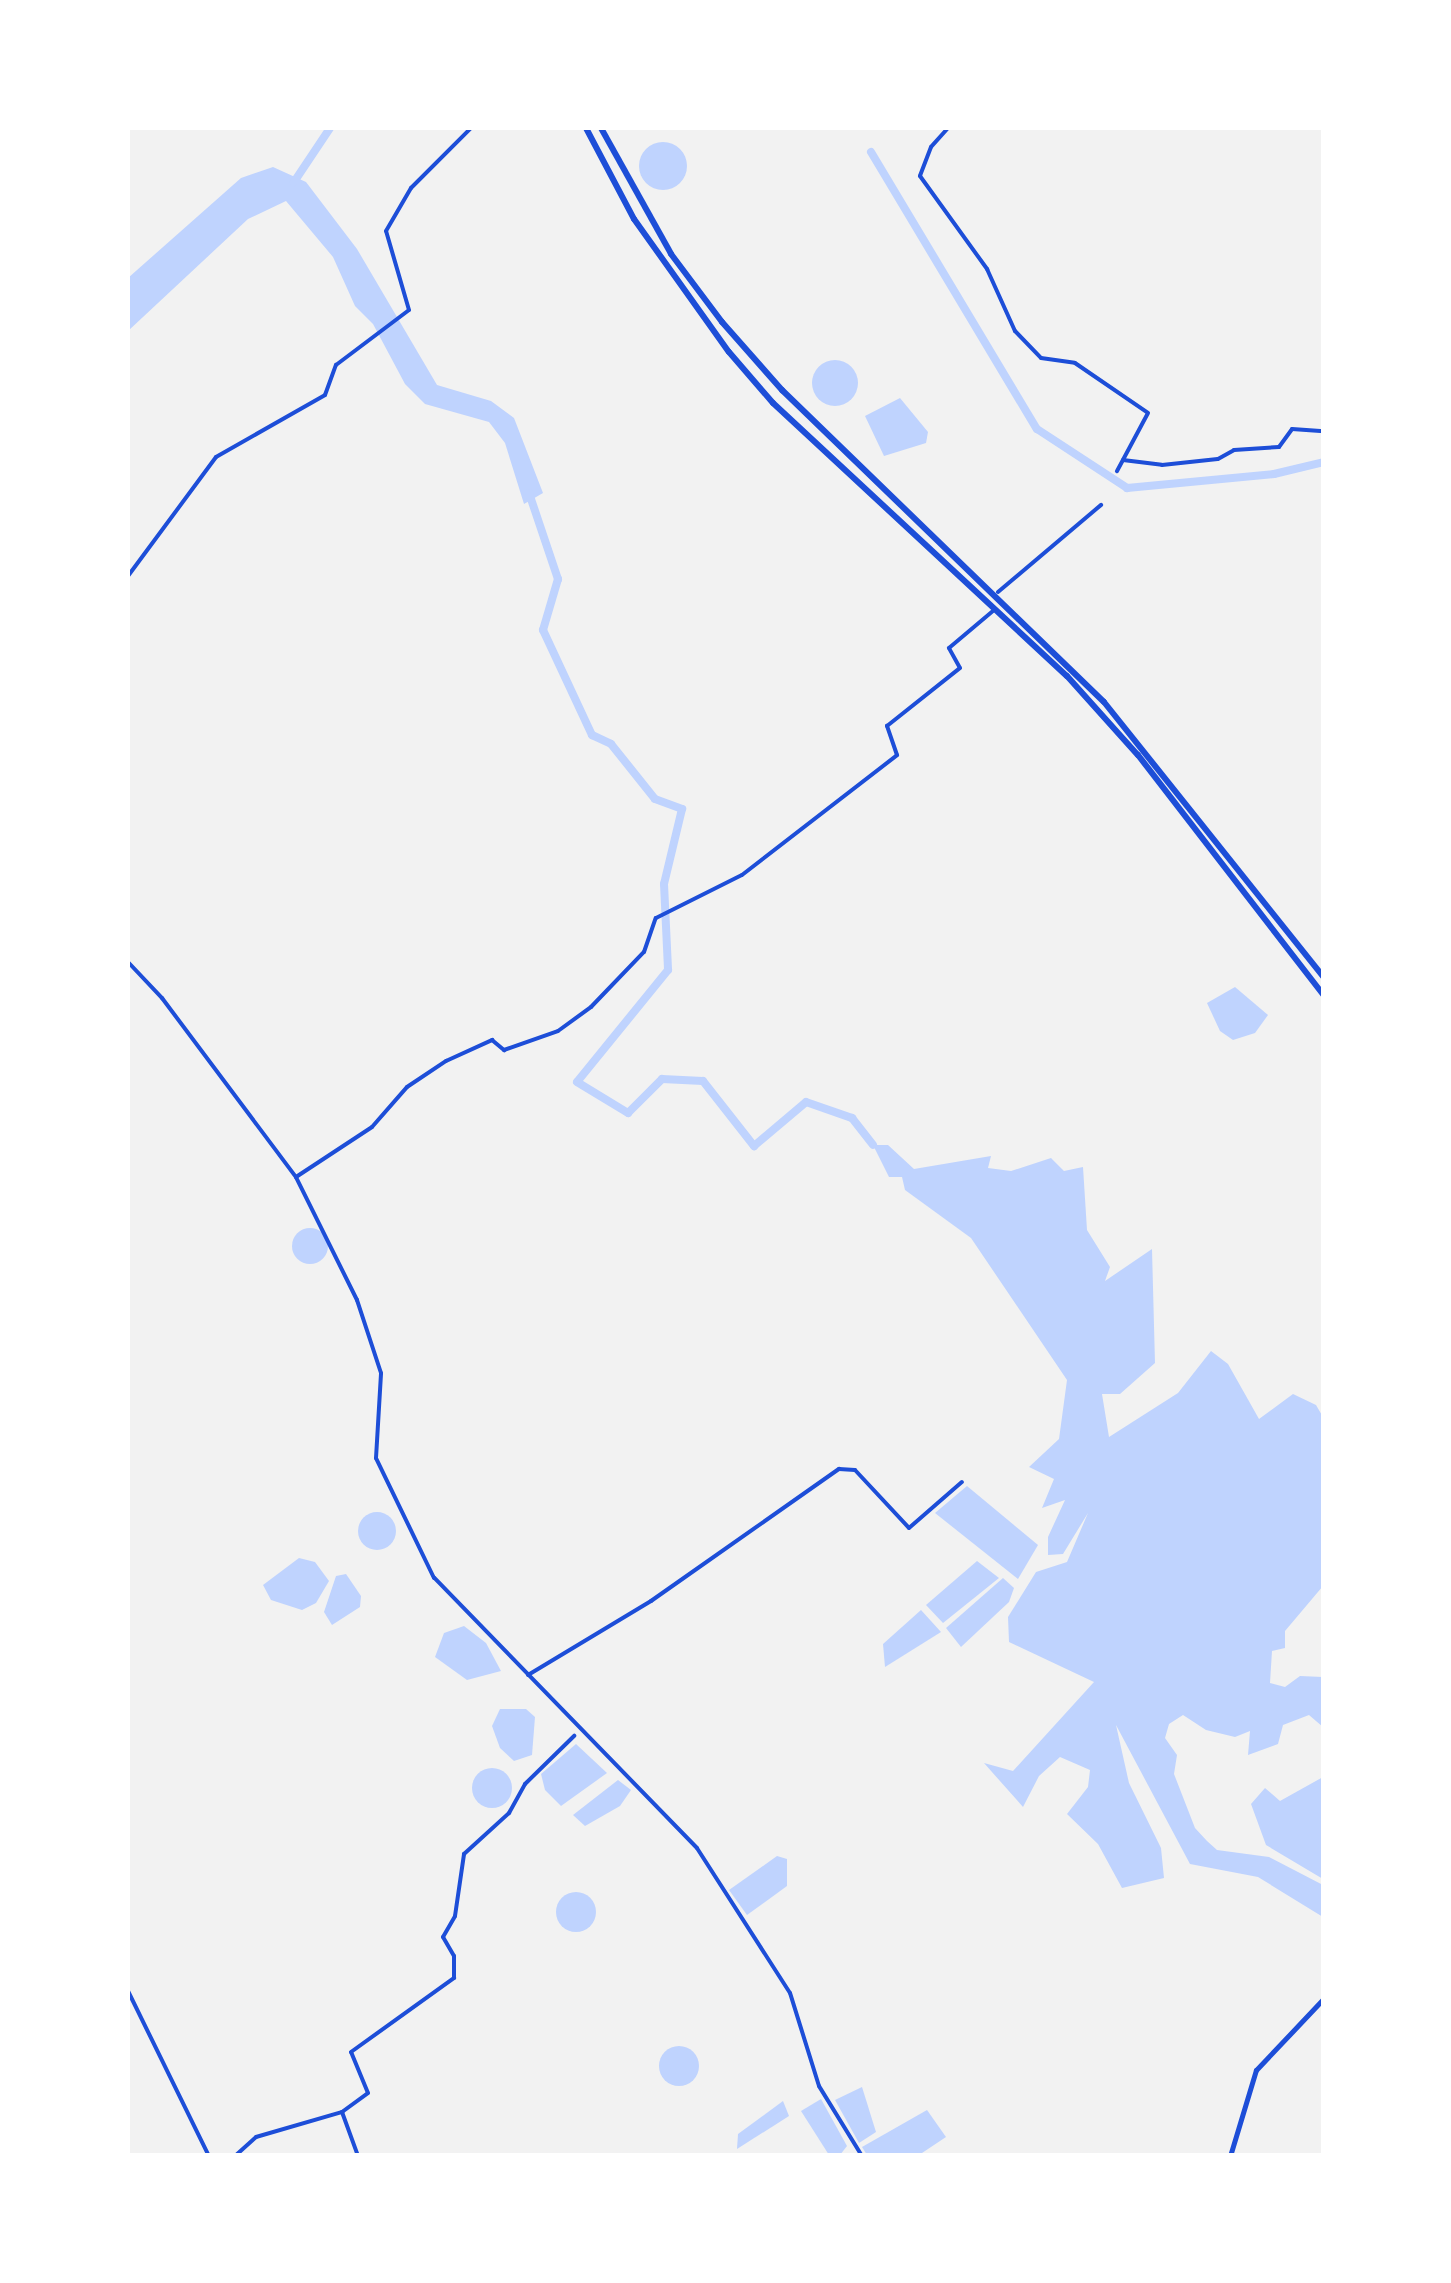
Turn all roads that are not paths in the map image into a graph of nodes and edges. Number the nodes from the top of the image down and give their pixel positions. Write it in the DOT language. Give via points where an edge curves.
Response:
graph roads {
  1 [pos="471,128"];
  2 [pos="586,128"];
  3 [pos="602,128"];
  4 [pos="948,128"];
  5 [pos="1324,431"];
  6 [pos="1123,460"];
  7 [pos="1117,471"];
  8 [pos="1102,505"];
  9 [pos="128,576"];
  10 [pos="998,592"];
  11 [pos="997,608"];
  12 [pos="128,962"];
  13 [pos="1324,978"];
  14 [pos="1324,996"];
  15 [pos="296,1177"];
  16 [pos="962,1482"];
  17 [pos="528,1674"];
  18 [pos="574,1736"];
  19 [pos="128,1991"];
  20 [pos="1324,1998"];
  21 [pos="342,2112"];
  22 [pos="209,2156"];
  23 [pos="235,2156"];
  24 [pos="358,2156"];
  25 [pos="862,2156"];
  26 [pos="1230,2156"];
  1 -- 9 [label="street" via="411,188 386,231 408,300 403,317 336,365 325,395 216,457"];
  2 -- 11 [label="highway" via="634,219 730,352 773,402"];
  3 -- 10 [label="highway" via="672,254 722,322 851,459"];
  4 -- 6 [label="street" via="931,147 920,176 969,240 1028,348 1041,358 1075,363 1148,413"];
  5 -- 6 [label="street" via="1292,428 1278,447 1234,450 1218,459 1162,466"];
  6 -- 7 [label="street"];
  8 -- 10 [label="street"];
  10 -- 13 [label="highway" via="1104,702"];
  11 -- 14 [label="highway" via="1138,756"];
  11 -- 15 [label="street" via="950,648 960,668 888,726 897,755 742,875 656,918 644,952 622,980 558,1031 504,1050 492,1040 446,1061 407,1087 372,1127"];
  12 -- 15 [label="street"];
  15 -- 17 [label="street" via="356,1300 381,1373 376,1458 412,1538 434,1578"];
  16 -- 17 [label="street" via="910,1528 854,1470 840,1469 651,1601"];
  17 -- 25 [label="street" via="696,1848 790,1993 820,2086"];
  18 -- 21 [label="street" via="464,1854 455,1916 443,1937 454,1956 454,1978 351,2052 370,2089"];
  19 -- 22 [label="street"];
  20 -- 26 [label="street" via="1256,2070"];
  21 -- 23 [label="street" via="256,2137"];
  21 -- 24 [label="street"];
}
